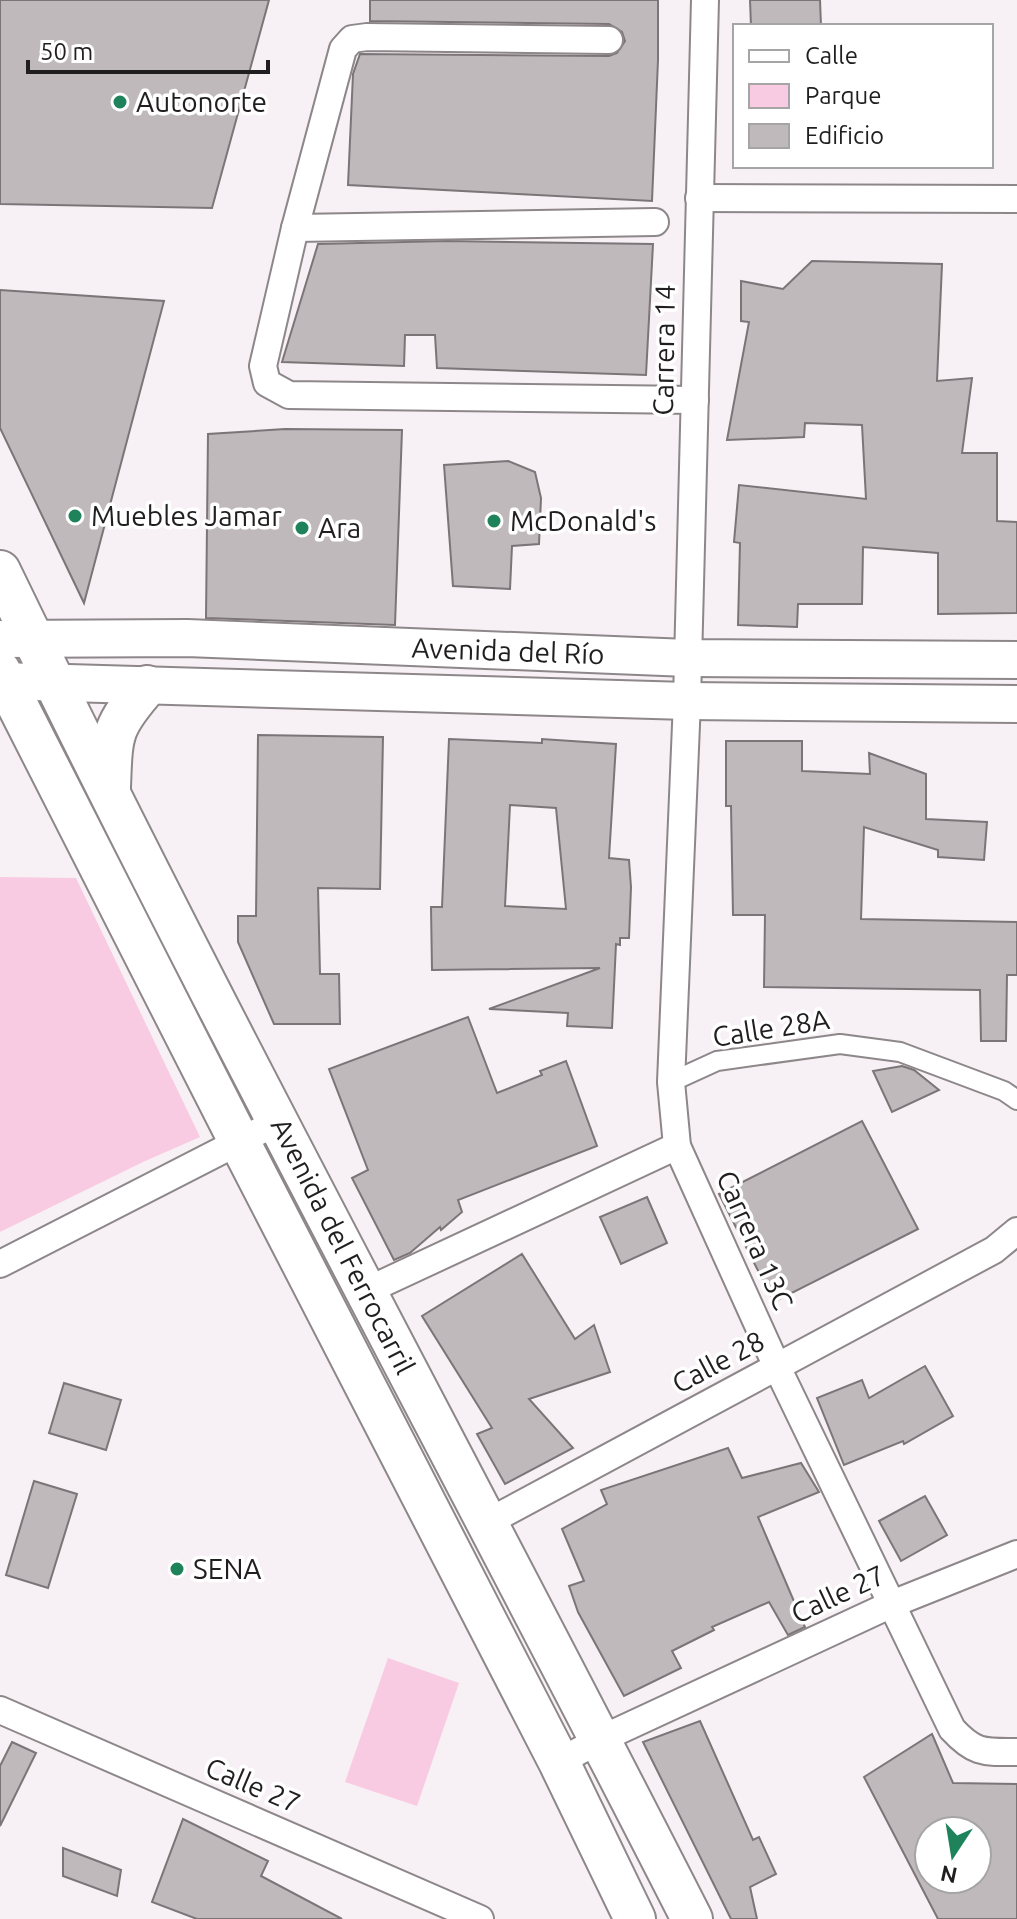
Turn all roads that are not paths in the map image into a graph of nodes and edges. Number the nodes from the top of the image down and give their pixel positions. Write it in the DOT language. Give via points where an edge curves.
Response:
graph roads {
  1 [pos="705,0"];
  2 [pos="609,40"];
  3 [pos="699,198"];
  4 [pos="1017,199"];
  5 [pos="655,222"];
  6 [pos="295,228"];
  7 [pos="695,400"];
  8 [pos="0,571"];
  9 [pos="16,638"];
  10 [pos="688,658"];
  11 [pos="1017,660"];
  12 [pos="2,678"];
  13 [pos="56,683"];
  14 [pos="147,686"];
  15 [pos="687,701"];
  16 [pos="1017,704"];
  17 [pos="110,791"];
  18 [pos="671,1082"];
  19 [pos="1017,1100"];
  20 [pos="279,1121"];
  21 [pos="239,1141"];
  22 [pos="677,1146"];
  23 [pos="1017,1231"];
  24 [pos="0,1264"];
  25 [pos="364,1292"];
  26 [pos="777,1367"];
  27 [pos="488,1522"];
  28 [pos="1017,1554"];
  29 [pos="892,1604"];
  30 [pos="0,1710"];
  31 [pos="601,1739"];
  32 [pos="1017,1752"];
  33 [pos="559,1762"];
  34 [pos="435,1910"];
  35 [pos="480,1919"];
  36 [pos="635,1919"];
  37 [pos="692,1919"];
  1 -- 3 [label="street, Carrera 14"];
  2 -- 6 [label="street" via="352,39 343,49"];
  3 -- 4 [label="street"];
  3 -- 7 [label="street, Carrera 14"];
  5 -- 6 [label="street"];
  6 -- 7 [label="street" via="263,366 267,383 289,395"];
  7 -- 10 [label="street, Carrera 14"];
  8 -- 9 [label="main road, Avenida del Ferrocarril"];
  9 -- 10 [label="main road, Avenida del Río" via="187,638"];
  9 -- 13 [label="main road, Avenida del Ferrocarril"];
  10 -- 11 [label="main road, Avenida del Río"];
  10 -- 15 [label="street, Carrera 14"];
  12 -- 13 [label="main road, Avenida del Río"];
  12 -- 21 [label="main road, Avenida del Ferrocarril"];
  13 -- 14 [label="main road, Avenida del Río"];
  13 -- 17 [label="main road, Avenida del Ferrocarril"];
  14 -- 15 [label="main road, Avenida del Río"];
  14 -- 17 [label="main road" via="111,738"];
  15 -- 16 [label="main road, Avenida del Río"];
  15 -- 18 [label="street, Carrera 13C"];
  17 -- 20 [label="main road, Avenida del Ferrocarril"];
  18 -- 19 [label="street, Calle 28A" via="717,1061 840,1044 900,1052"];
  18 -- 22 [label="street, Carrera 13C"];
  20 -- 21 [label="street"];
  20 -- 25 [label="main road, Avenida del Ferrocarril"];
  21 -- 24 [label="street"];
  21 -- 33 [label="main road, Avenida del Ferrocarril"];
  22 -- 25 [label="street"];
  22 -- 26 [label="street, Carrera 13C"];
  23 -- 26 [label="street, Calle 28" via="994,1250"];
  25 -- 27 [label="main road, Avenida del Ferrocarril"];
  26 -- 27 [label="street, Calle 28"];
  26 -- 29 [label="street, Carrera 13C"];
  27 -- 31 [label="main road, Avenida del Ferrocarril"];
  28 -- 29 [label="street, Calle 27"];
  29 -- 31 [label="street, Calle 27"];
  29 -- 32 [label="street, Carrera 13C" via="952,1729 980,1752"];
  30 -- 34 [label="street, Calle 27"];
  31 -- 33 [label="street, Calle 27"];
  31 -- 37 [label="main road, Avenida del Ferrocarril"];
  33 -- 36 [label="main road, Avenida del Ferrocarril"];
  34 -- 35 [label="street, Calle 27"];
}
